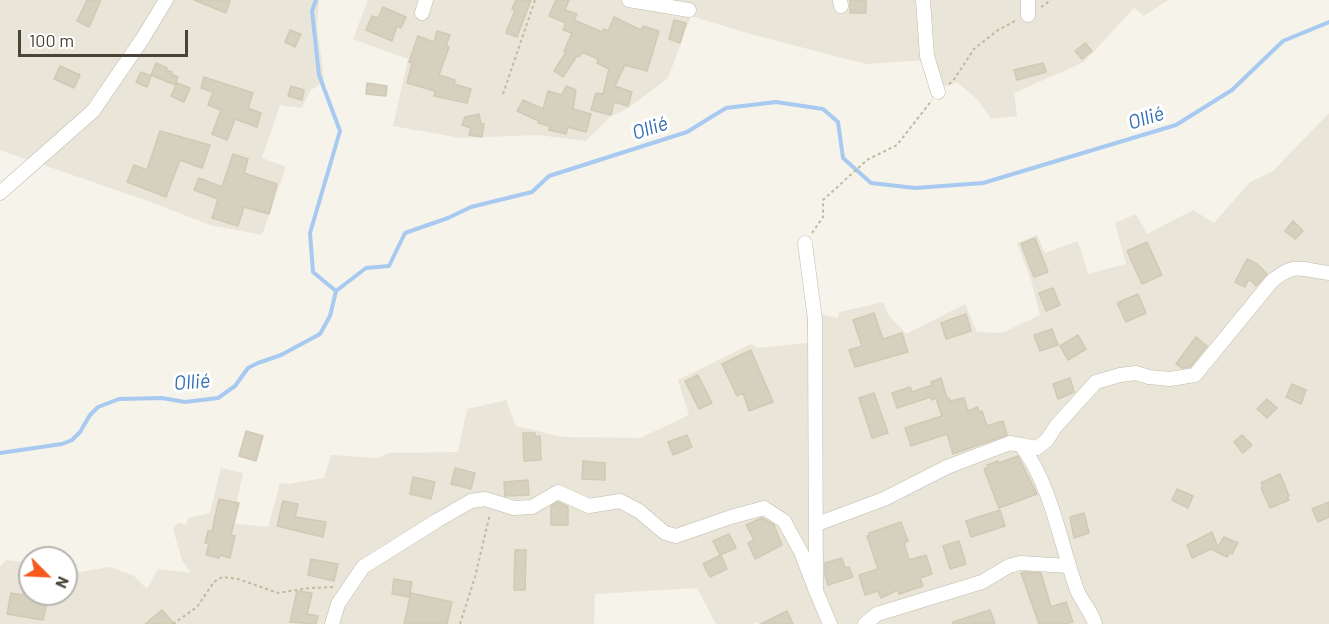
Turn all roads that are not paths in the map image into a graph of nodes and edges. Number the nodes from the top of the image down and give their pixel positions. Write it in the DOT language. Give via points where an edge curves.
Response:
graph roads {
  1 [pos="166,0"];
  2 [pos="629,0"];
  3 [pos="923,0"];
  4 [pos="1028,0"];
  5 [pos="650,2"];
  6 [pos="689,10"];
  7 [pos="1028,15"];
  8 [pos="938,92"];
  9 [pos="0,193"];
  10 [pos="805,243"];
  11 [pos="1329,273"];
  12 [pos="1021,445"];
  13 [pos="817,524"];
  14 [pos="1068,566"];
  15 [pos="816,591"];
  16 [pos="332,624"];
  17 [pos="830,624"];
  18 [pos="865,624"];
  19 [pos="1095,624"];
  1 -- 9 [label="street" via="93,111"];
  2 -- 5 [label="street"];
  3 -- 8 [label="street" via="927,56"];
  4 -- 7 [label="street"];
  5 -- 6 [label="street"];
  10 -- 13 [label="street" via="815,320"];
  11 -- 12 [label="street" via="1285,270 1195,375 1170,379 1136,373 1096,382 1047,440 1037,448"];
  12 -- 13 [label="street" via="1011,443 947,467 884,499"];
  12 -- 14 [label="street" via="1034,462 1056,517"];
  13 -- 15 [label="street"];
  14 -- 18 [label="street" via="1009,566 982,582 878,614"];
  14 -- 19 [label="street" via="1079,597 1091,611"];
  15 -- 16 [label="street" via="784,521 764,508 676,536 665,533 620,501 589,506 558,492 532,507 514,508 485,499 471,501 438,520 363,567 338,604"];
  15 -- 17 [label="street"];
}
